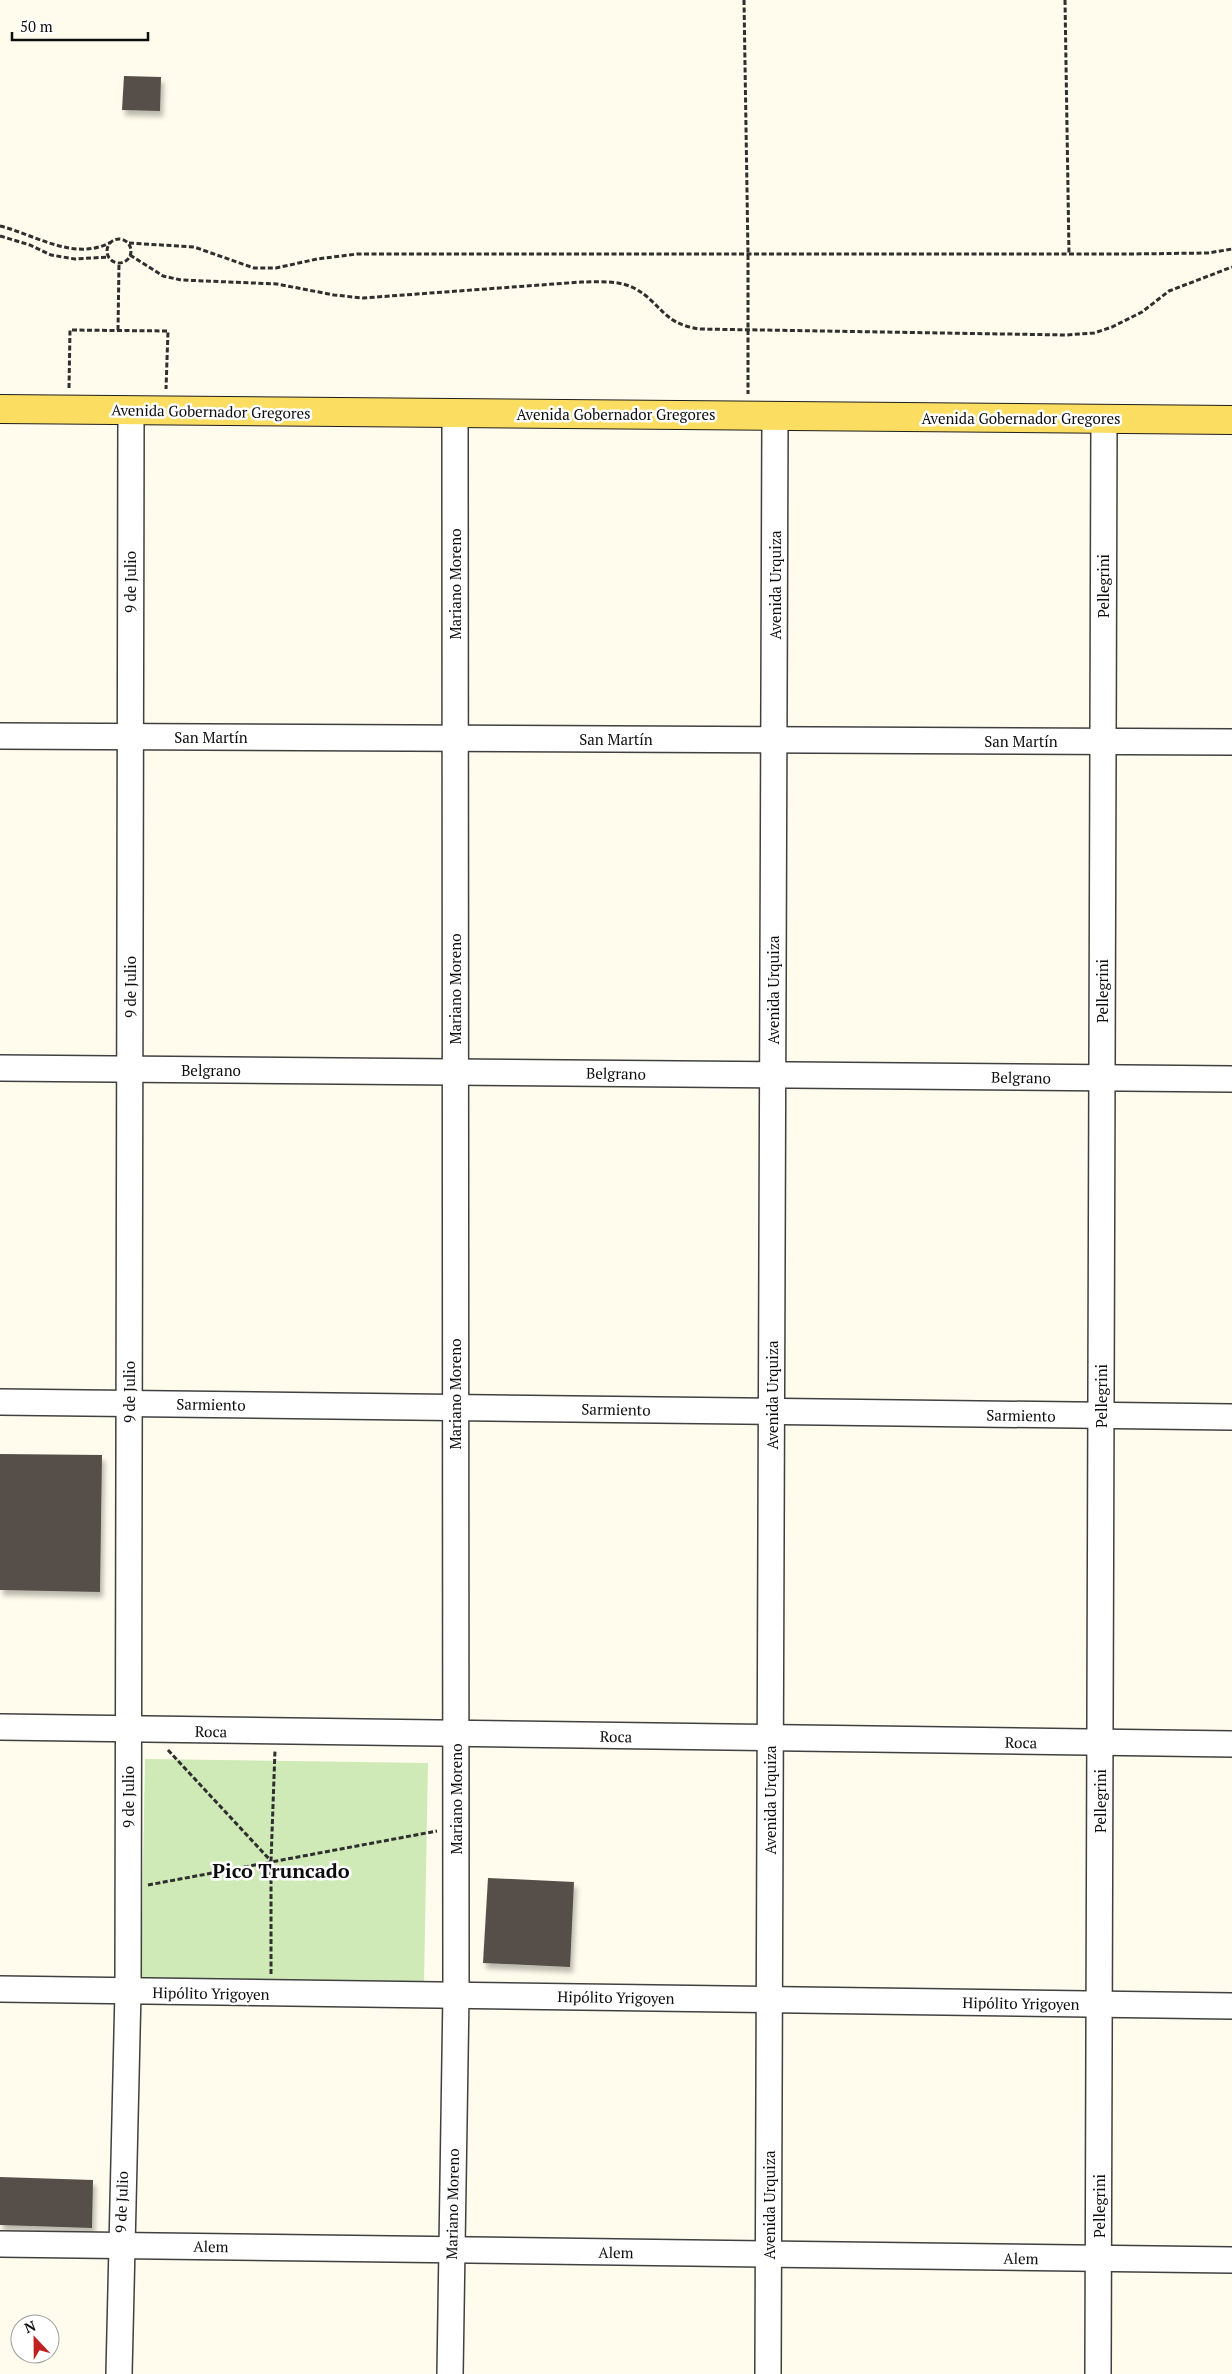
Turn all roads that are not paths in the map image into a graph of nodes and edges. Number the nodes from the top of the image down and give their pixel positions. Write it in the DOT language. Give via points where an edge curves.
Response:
graph roads {
  1 [pos="0,409"];
  2 [pos="130,410"];
  3 [pos="455,413"];
  4 [pos="775,416"];
  5 [pos="1104,419"];
  6 [pos="1232,420"];
  7 [pos="0,736"];
  8 [pos="130,737"];
  9 [pos="455,738"];
  10 [pos="774,740"];
  11 [pos="1103,741"];
  12 [pos="1232,742"];
  13 [pos="0,1068"];
  14 [pos="129,1069"];
  15 [pos="455,1072"];
  16 [pos="773,1075"];
  17 [pos="1102,1078"];
  18 [pos="1232,1079"];
  19 [pos="0,1402"];
  20 [pos="129,1403"];
  21 [pos="456,1407"];
  22 [pos="772,1412"];
  23 [pos="1101,1416"];
  24 [pos="1232,1417"];
  25 [pos="0,1727"];
  26 [pos="138,1729"];
  27 [pos="456,1733"];
  28 [pos="771,1738"];
  29 [pos="1100,1742"];
  30 [pos="1232,1744"];
  31 [pos="0,1989"];
  32 [pos="128,1991"];
  33 [pos="456,1994"];
  34 [pos="770,2000"];
  35 [pos="1099,2004"];
  36 [pos="1232,2006"];
  37 [pos="0,2244"];
  38 [pos="120,2246"];
  39 [pos="451,2249"];
  40 [pos="769,2255"];
  41 [pos="1099,2258"];
  42 [pos="1232,2260"];
  43 [pos="118,2374"];
  44 [pos="450,2374"];
  45 [pos="768,2374"];
  46 [pos="1098,2374"];
  1 -- 2 [label="main road, Avenida Gobernador Gregores"];
  2 -- 3 [label="main road, Avenida Gobernador Gregores"];
  2 -- 8 [label="street, 9 de Julio"];
  3 -- 4 [label="main road, Avenida Gobernador Gregores"];
  3 -- 9 [label="street, Mariano Moreno"];
  4 -- 5 [label="main road, Avenida Gobernador Gregores"];
  4 -- 10 [label="street, Avenida Urquiza"];
  5 -- 6 [label="main road, Avenida Gobernador Gregores"];
  5 -- 11 [label="street, Pellegrini"];
  7 -- 8 [label="street, San Martín"];
  8 -- 9 [label="street, San Martín"];
  8 -- 14 [label="street, 9 de Julio"];
  9 -- 10 [label="street, San Martín"];
  9 -- 15 [label="street, Mariano Moreno"];
  10 -- 11 [label="street, San Martín"];
  10 -- 16 [label="street, Avenida Urquiza"];
  11 -- 12 [label="street, San Martín"];
  11 -- 17 [label="street, Pellegrini"];
  13 -- 14 [label="street, Belgrano"];
  14 -- 15 [label="street, Belgrano"];
  14 -- 20 [label="street, 9 de Julio"];
  15 -- 16 [label="street, Belgrano"];
  15 -- 21 [label="street, Mariano Moreno"];
  16 -- 17 [label="street, Belgrano"];
  16 -- 22 [label="street, Avenida Urquiza"];
  17 -- 18 [label="street, Belgrano"];
  17 -- 23 [label="street, Pellegrini"];
  19 -- 20 [label="street, Sarmiento"];
  20 -- 21 [label="street, Sarmiento"];
  20 -- 26 [label="street, 9 de Julio"];
  21 -- 22 [label="street, Sarmiento"];
  21 -- 27 [label="street, Mariano Moreno"];
  22 -- 23 [label="street, Sarmiento"];
  22 -- 28 [label="street, Avenida Urquiza"];
  23 -- 24 [label="street, Sarmiento"];
  23 -- 29 [label="street, Pellegrini"];
  25 -- 26 [label="street, Roca"];
  26 -- 27 [label="street, Roca"];
  26 -- 32 [label="street, 9 de Julio" via="128,1889"];
  27 -- 28 [label="street, Roca"];
  27 -- 33 [label="street, Mariano Moreno"];
  28 -- 29 [label="street, Roca"];
  28 -- 34 [label="street, Avenida Urquiza"];
  29 -- 30 [label="street, Roca"];
  29 -- 35 [label="street, Pellegrini"];
  31 -- 32 [label="street, Hipólito Yrigoyen"];
  32 -- 33 [label="street, Hipólito Yrigoyen"];
  32 -- 38 [label="street, 9 de Julio"];
  33 -- 34 [label="street, Hipólito Yrigoyen"];
  33 -- 39 [label="street, Mariano Moreno"];
  34 -- 35 [label="street, Hipólito Yrigoyen"];
  34 -- 40 [label="street, Avenida Urquiza"];
  35 -- 36 [label="street, Hipólito Yrigoyen"];
  35 -- 41 [label="street, Pellegrini"];
  37 -- 38 [label="street, Alem"];
  38 -- 39 [label="street, Alem"];
  38 -- 43 [label="street, 9 de Julio"];
  39 -- 40 [label="street, Alem"];
  39 -- 44 [label="street, Mariano Moreno"];
  40 -- 41 [label="street, Alem"];
  40 -- 45 [label="street, Avenida Urquiza"];
  41 -- 42 [label="street, Alem"];
  41 -- 46 [label="street, Pellegrini"];
}
